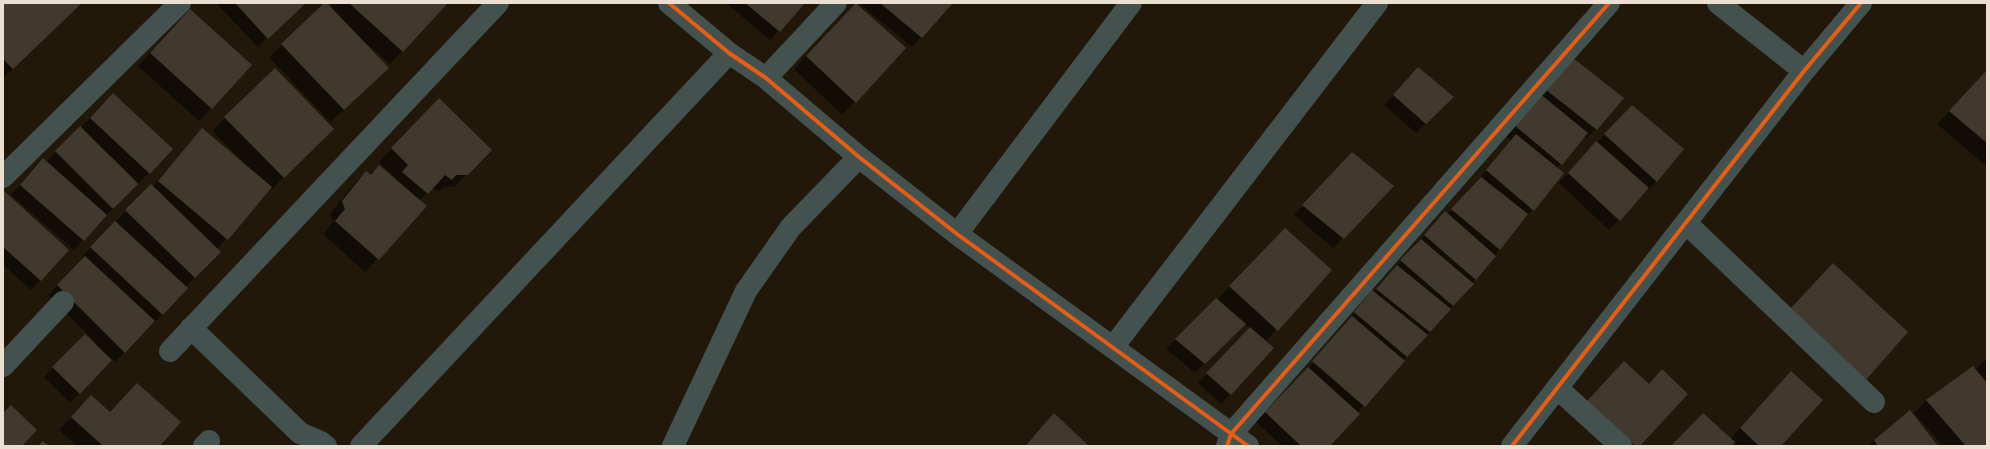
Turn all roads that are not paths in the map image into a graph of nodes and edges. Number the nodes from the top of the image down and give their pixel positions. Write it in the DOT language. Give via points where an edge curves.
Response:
graph roads {
  1 [pos="180,3"];
  2 [pos="498,3"];
  3 [pos="669,3"];
  4 [pos="836,3"];
  5 [pos="1131,3"];
  6 [pos="1377,3"];
  7 [pos="1609,3"];
  8 [pos="1718,3"];
  9 [pos="1860,3"];
  10 [pos="730,53"];
  11 [pos="1804,71"];
  12 [pos="766,78"];
  13 [pos="859,157"];
  14 [pos="3,177"];
  15 [pos="1686,223"];
  16 [pos="957,234"];
  17 [pos="64,302"];
  18 [pos="191,328"];
  19 [pos="1113,347"];
  20 [pos="170,351"];
  21 [pos="3,366"];
  22 [pos="1557,388"];
  23 [pos="1874,402"];
  24 [pos="1235,442"];
  25 [pos="326,446"];
  26 [pos="361,446"];
  27 [pos="673,446"];
  28 [pos="1512,446"];
  29 [pos="1621,446"];
  1 -- 14 [label="street"];
  2 -- 18 [label="street"];
  3 -- 10 [label="street"];
  4 -- 12 [label="street"];
  5 -- 16 [label="street"];
  6 -- 19 [label="street"];
  7 -- 24 [label="street"];
  8 -- 11 [label="street"];
  9 -- 11 [label="street"];
  10 -- 12 [label="street"];
  10 -- 26 [label="street"];
  11 -- 15 [label="street"];
  12 -- 13 [label="street"];
  13 -- 16 [label="street"];
  13 -- 27 [label="street" via="791,227 746,291"];
  15 -- 22 [label="street"];
  15 -- 23 [label="street"];
  16 -- 19 [label="street"];
  17 -- 21 [label="street"];
  18 -- 20 [label="street"];
  18 -- 25 [label="street" via="300,433"];
  19 -- 24 [label="street"];
  22 -- 28 [label="street"];
  22 -- 29 [label="street"];
}
